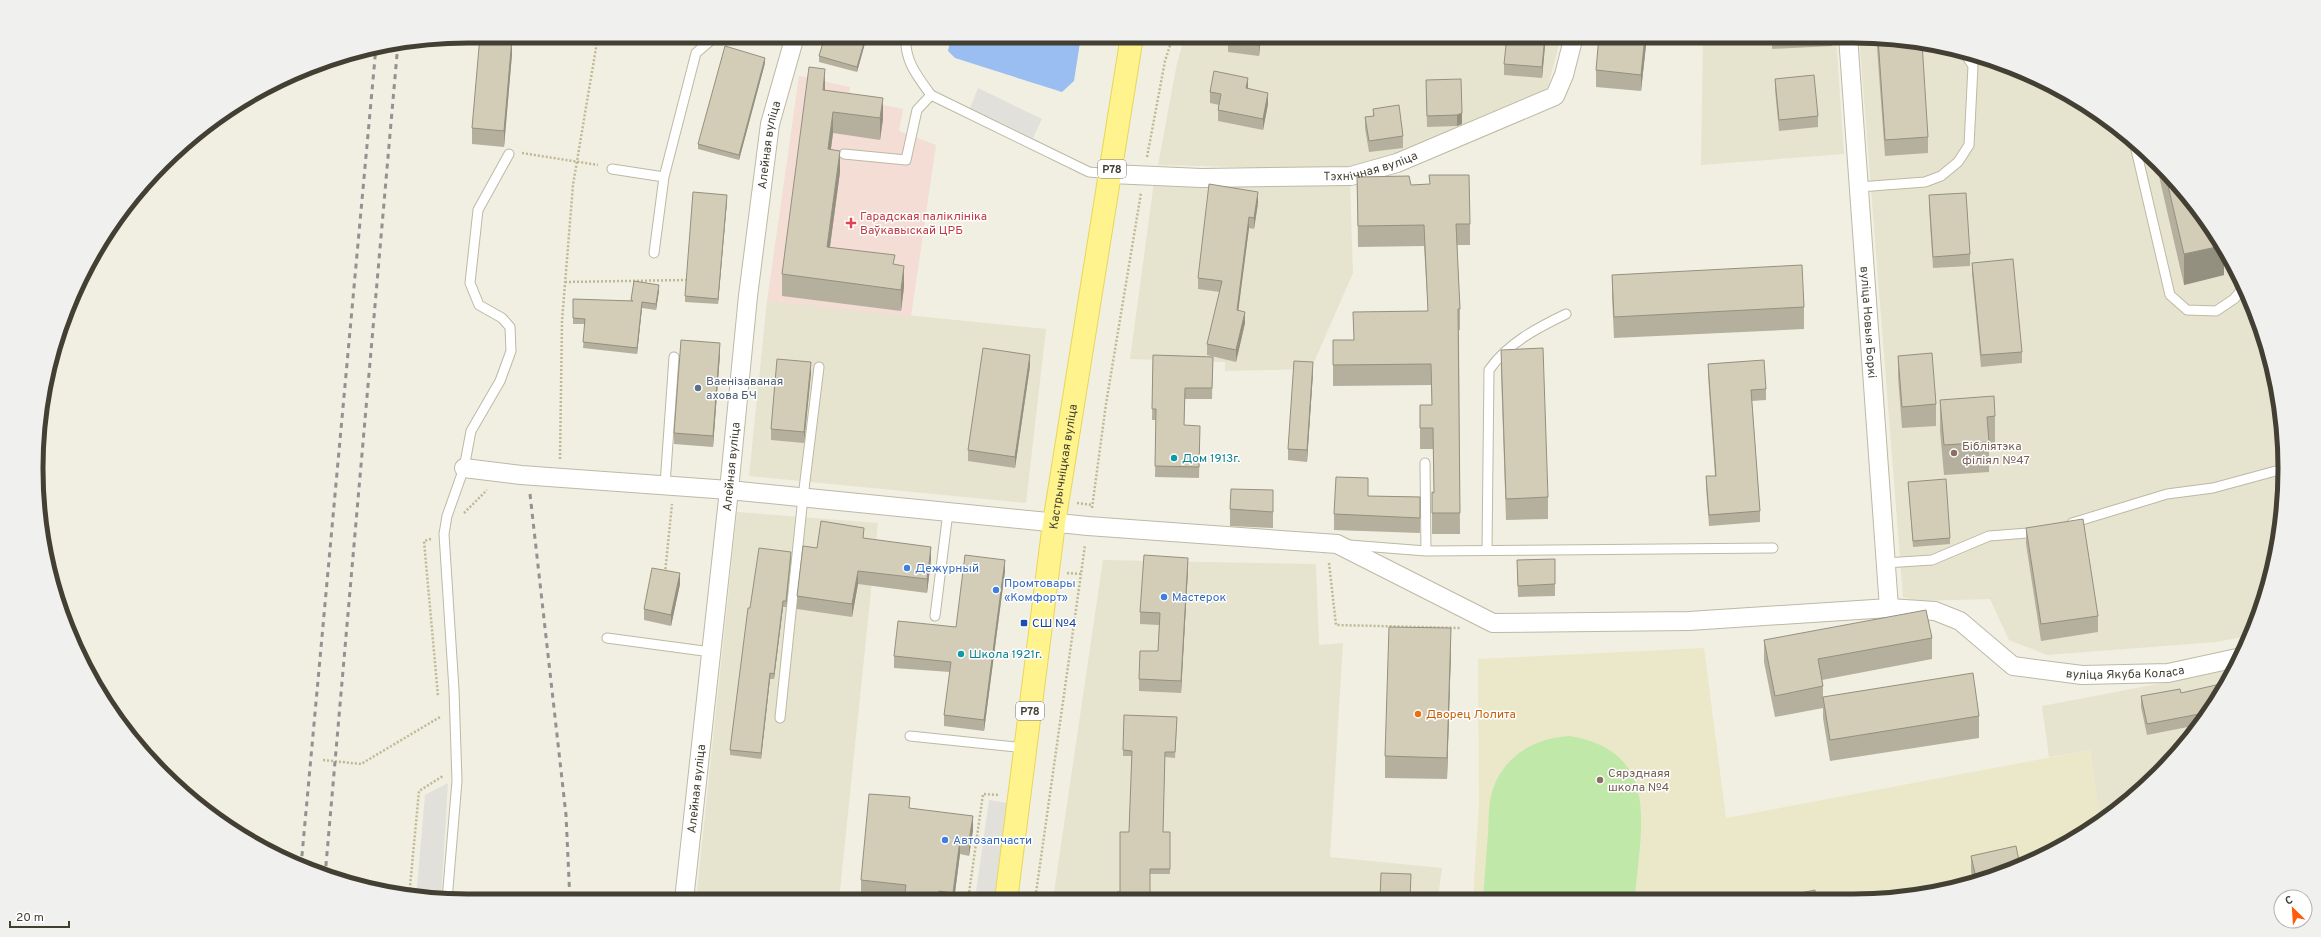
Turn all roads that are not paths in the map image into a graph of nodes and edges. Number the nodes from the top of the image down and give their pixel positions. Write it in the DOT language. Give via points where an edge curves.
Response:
graph roads {
  1 [pos="708,43"];
  2 [pos="793,43"];
  3 [pos="906,43"];
  4 [pos="1131,43"];
  5 [pos="1572,43"];
  6 [pos="1849,43"];
  7 [pos="1968,59"];
  8 [pos="931,94"];
  9 [pos="2137,153"];
  10 [pos="509,154"];
  11 [pos="844,154"];
  12 [pos="612,169"];
  13 [pos="1111,174"];
  14 [pos="664,177"];
  15 [pos="1859,187"];
  16 [pos="654,253"];
  17 [pos="2240,292"];
  18 [pos="1566,314"];
  19 [pos="674,357"];
  20 [pos="820,367"];
  21 [pos="1425,463"];
  22 [pos="464,468"];
  23 [pos="2278,470"];
  24 [pos="729,490"];
  25 [pos="668,494"];
  26 [pos="803,497"];
  27 [pos="948,512"];
  28 [pos="1054,522"];
  29 [pos="2066,525"];
  30 [pos="2051,530"];
  31 [pos="1337,544"];
  32 [pos="1773,548"];
  33 [pos="1426,550"];
  34 [pos="1487,550"];
  35 [pos="1885,563"];
  36 [pos="1889,608"];
  37 [pos="935,616"];
  38 [pos="607,638"];
  39 [pos="711,652"];
  40 [pos="2233,659"];
  41 [pos="780,718"];
  42 [pos="910,736"];
  43 [pos="1025,748"];
  44 [pos="448,893"];
  45 [pos="685,894"];
  46 [pos="1007,894"];
  1 -- 14 [label="lane" via="696,53"];
  2 -- 24 [label="street, Алейная вуліца" via="770,124 748,296"];
  3 -- 8 [label="lane" via="905,50 913,72"];
  4 -- 13 [label="main road, Кастрычніцкая вуліца / Р78"];
  5 -- 13 [label="street, Тэхнічная вуліца" via="1564,75 1555,96 1397,163 1351,176 1201,178"];
  6 -- 15 [label="street, вуліца Новыя Боркі"];
  7 -- 15 [label="lane" via="1973,66 1969,145 1958,162 1941,176 1925,182"];
  8 -- 11 [label="lane" via="917,110 906,160"];
  8 -- 13 [label="lane" via="1089,172"];
  9 -- 17 [label="lane" via="2170,295 2187,310 2216,311"];
  10 -- 22 [label="lane" via="478,210 470,283 479,305 502,318 510,327 511,351 500,381 471,431"];
  12 -- 14 [label="lane"];
  13 -- 28 [label="main road, Кастрычніцкая вуліца / Р78" via="1088,302"];
  14 -- 16 [label="lane"];
  15 -- 35 [label="street, вуліца Новыя Боркі"];
  18 -- 34 [label="lane" via="1532,332 1500,355 1489,370"];
  19 -- 25 [label="lane"];
  20 -- 26 [label="lane"];
  21 -- 33 [label="lane"];
  22 -- 25 [label="street" via="560,477"];
  22 -- 44 [label="lane" via="447,516 444,534 457,781"];
  23 -- 29 [label="lane" via="2213,488 2167,494"];
  24 -- 25 [label="street"];
  24 -- 26 [label="street"];
  24 -- 39 [label="street, Алейная вуліца"];
  26 -- 27 [label="street"];
  26 -- 41 [label="lane"];
  27 -- 28 [label="street"];
  27 -- 37 [label="lane"];
  28 -- 31 [label="street"];
  28 -- 43 [label="main road, Кастрычніцкая вуліца / Р78"];
  30 -- 35 [label="lane" via="1989,536 1932,560"];
  31 -- 33 [label="lane"];
  31 -- 36 [label="street" via="1493,623 1689,621"];
  32 -- 34 [label="lane"];
  33 -- 34 [label="lane"];
  35 -- 36 [label="street, вуліца Новыя Боркі"];
  36 -- 40 [label="street, вуліца Якуба Коласа" via="1935,611 1960,621 2013,666 2082,676 2168,673"];
  38 -- 39 [label="lane"];
  39 -- 45 [label="street, Алейная вуліца"];
  42 -- 43 [label="lane"];
  43 -- 46 [label="main road, Кастрычніцкая вуліца / Р78"];
}
